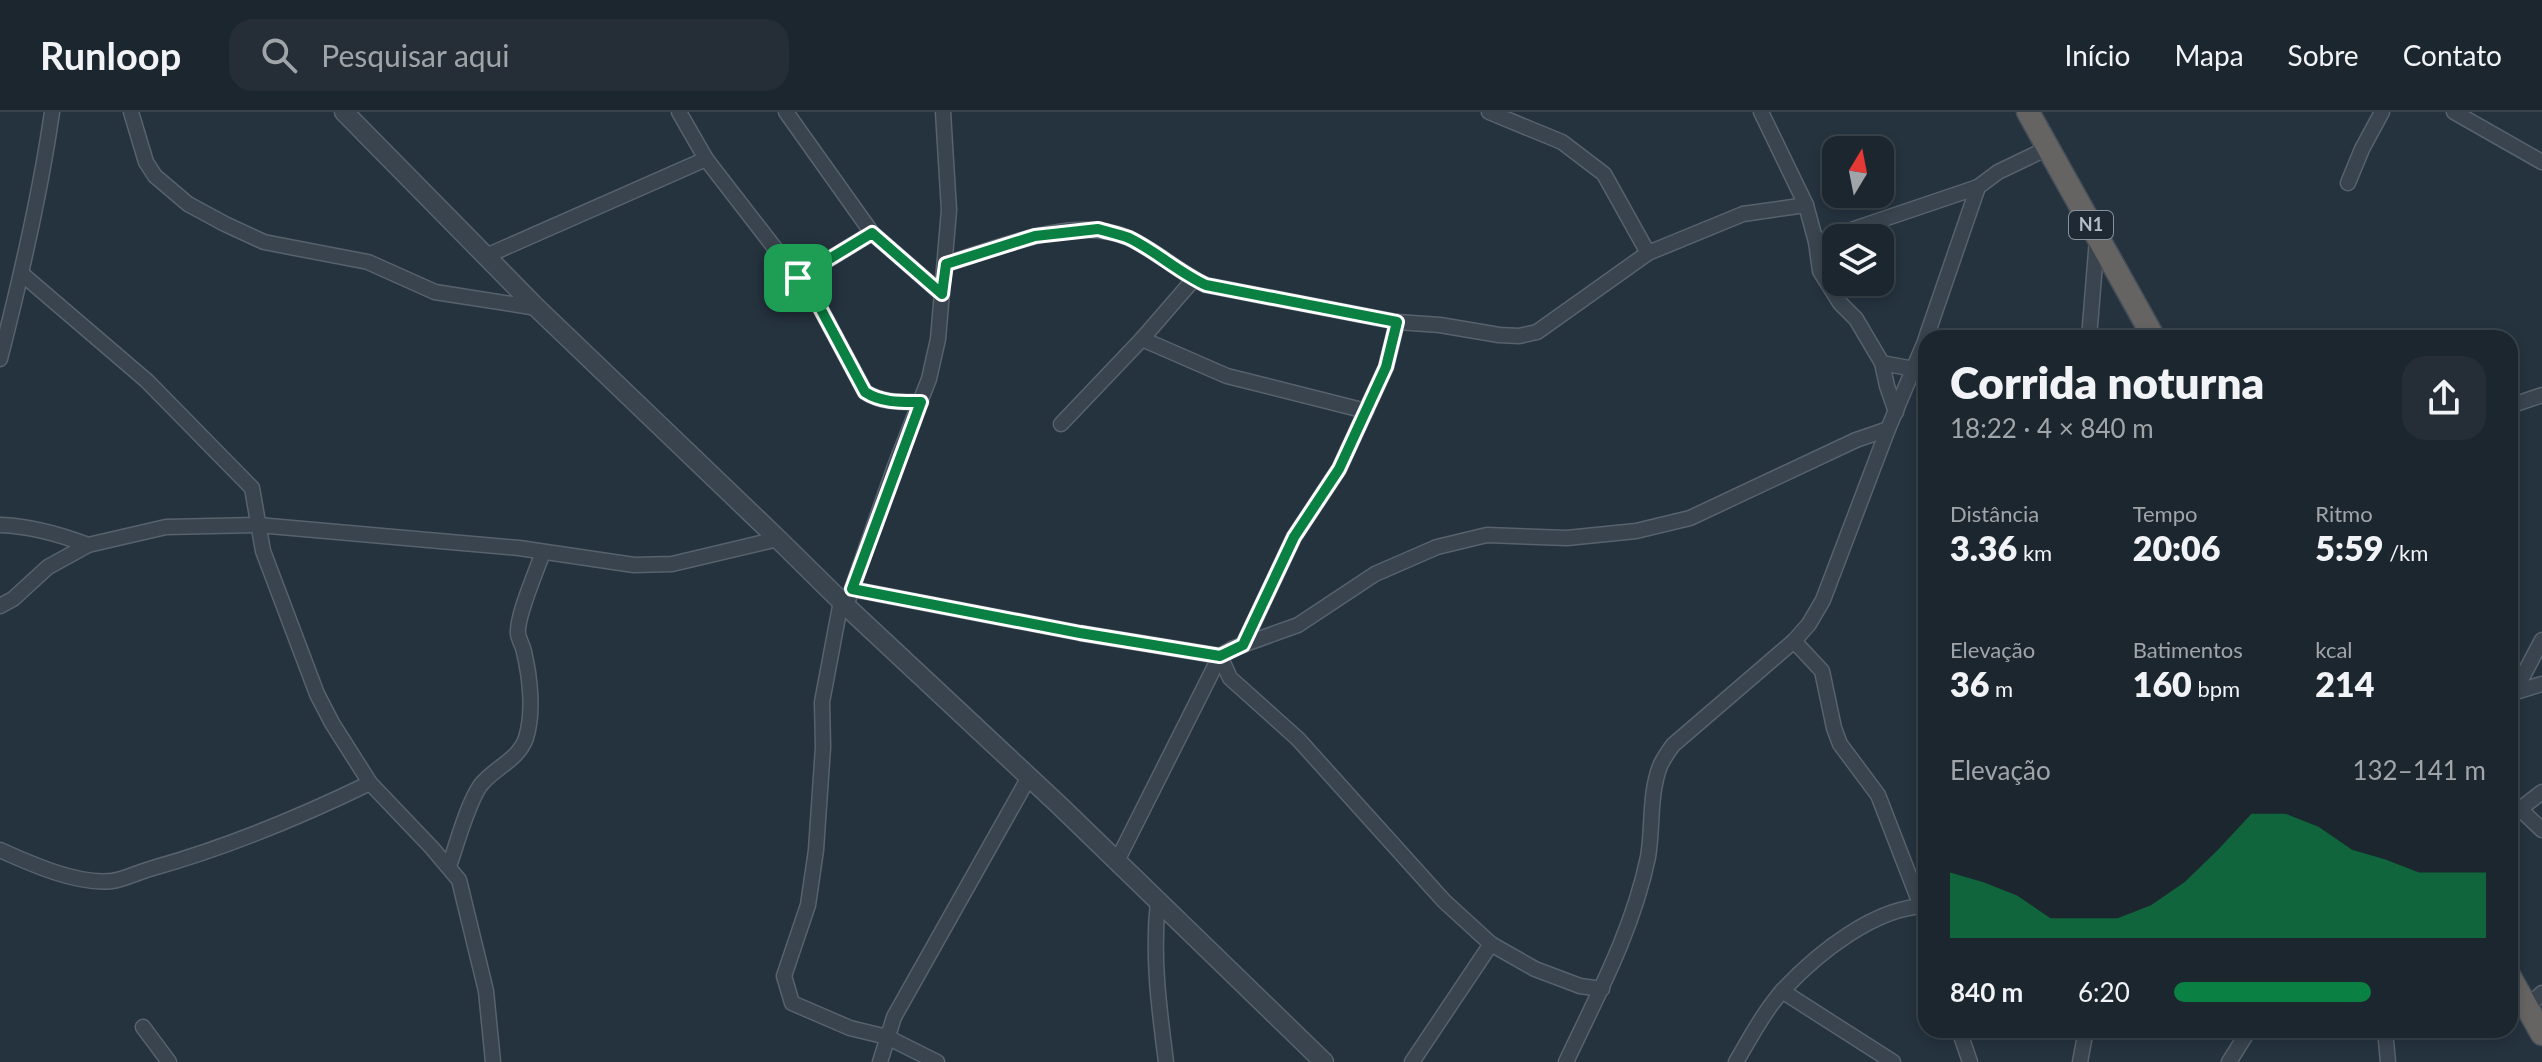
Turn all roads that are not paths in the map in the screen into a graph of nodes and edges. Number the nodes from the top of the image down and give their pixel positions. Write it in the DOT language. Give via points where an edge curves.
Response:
graph roads {
  1 [pos="52,112"];
  2 [pos="131,112"];
  3 [pos="344,112"];
  4 [pos="679,112"];
  5 [pos="786,112"];
  6 [pos="943,112"];
  7 [pos="1489,112"];
  8 [pos="1761,112"];
  9 [pos="2028,112"];
  10 [pos="2382,112"];
  11 [pos="2454,112"];
  12 [pos="2048,148"];
  13 [pos="706,159"];
  14 [pos="2542,162"];
  15 [pos="2348,183"];
  16 [pos="1978,187"];
  17 [pos="1806,205"];
  18 [pos="872,233"];
  19 [pos="2097,235"];
  20 [pos="1816,242"];
  21 [pos="1648,253"];
  22 [pos="486,256"];
  23 [pos="946,264"];
  24 [pos="22,274"];
  25 [pos="798,278"];
  26 [pos="1194,279"];
  27 [pos="942,294"];
  28 [pos="537,308"];
  29 [pos="1397,322"];
  30 [pos="1929,330"];
  31 [pos="2090,330"];
  32 [pos="2150,330"];
  33 [pos="1142,339"];
  34 [pos="0,359"];
  35 [pos="1918,359"];
  36 [pos="1882,363"];
  37 [pos="1914,369"];
  38 [pos="2542,395"];
  39 [pos="921,402"];
  40 [pos="2518,403"];
  41 [pos="1366,411"];
  42 [pos="1896,412"];
  43 [pos="1061,424"];
  44 [pos="1888,429"];
  45 [pos="0,525"];
  46 [pos="258,525"];
  47 [pos="778,539"];
  48 [pos="88,545"];
  49 [pos="543,552"];
  50 [pos="846,599"];
  51 [pos="0,606"];
  52 [pos="2542,640"];
  53 [pos="1794,641"];
  54 [pos="1243,645"];
  55 [pos="1220,656"];
  56 [pos="2518,682"];
  57 [pos="2542,684"];
  58 [pos="2518,691"];
  59 [pos="1029,777"];
  60 [pos="370,783"];
  61 [pos="2542,792"];
  62 [pos="2542,830"];
  63 [pos="0,850"];
  64 [pos="1117,861"];
  65 [pos="449,866"];
  66 [pos="1918,892"];
  67 [pos="1158,901"];
  68 [pos="1918,906"];
  69 [pos="1491,944"];
  70 [pos="2518,985"];
  71 [pos="1602,989"];
  72 [pos="1782,991"];
  73 [pos="2535,1001"];
  74 [pos="143,1027"];
  75 [pos="2542,1034"];
  76 [pos="887,1037"];
  77 [pos="1962,1038"];
  78 [pos="2084,1038"];
  79 [pos="2244,1038"];
  80 [pos="2386,1038"];
  81 [pos="169,1062"];
  82 [pos="493,1062"];
  83 [pos="880,1062"];
  84 [pos="937,1062"];
  85 [pos="1166,1062"];
  86 [pos="1324,1062"];
  87 [pos="1412,1062"];
  88 [pos="1566,1062"];
  89 [pos="1736,1062"];
  90 [pos="1893,1062"];
  91 [pos="1970,1062"];
  92 [pos="2080,1062"];
  93 [pos="2229,1062"];
  94 [pos="2388,1062"];
  1 -- 24 [label="street"];
  2 -- 28 [label="street" via="155,176 188,204 225,224 264,242 368,262 435,292"];
  3 -- 22 [label="street"];
  4 -- 13 [label="street"];
  5 -- 18 [label="street"];
  6 -- 23 [label="street" via="949,210"];
  7 -- 21 [label="street" via="1562,142 1604,174"];
  8 -- 17 [label="street"];
  9 -- 12 [label="highway, N1"];
  10 -- 15 [label="street"];
  11 -- 14 [label="street"];
  12 -- 16 [label="street"];
  12 -- 19 [label="highway, N1"];
  13 -- 22 [label="street"];
  13 -- 25 [label="street"];
  16 -- 20 [label="street"];
  16 -- 30 [label="street"];
  17 -- 20 [label="street"];
  17 -- 21 [label="street" via="1743,214"];
  18 -- 25 [label="street"];
  18 -- 27 [label="street"];
  19 -- 31 [label="street"];
  19 -- 32 [label="highway, N1"];
  20 -- 36 [label="street" via="1820,271"];
  21 -- 29 [label="street" via="1537,332 1499,335"];
  22 -- 28 [label="street"];
  23 -- 26 [label="street" via="1035,236 1098,229 1127,237"];
  23 -- 27 [label="street"];
  24 -- 34 [label="street"];
  24 -- 46 [label="street" via="147,381 228,462 252,488"];
  25 -- 39 [label="street" via="818,304 865,392 876,399"];
  26 -- 29 [label="street"];
  26 -- 33 [label="street"];
  27 -- 39 [label="street" via="938,339"];
  28 -- 47 [label="street"];
  29 -- 41 [label="street" via="1386,367"];
  33 -- 41 [label="street" via="1227,376"];
  33 -- 43 [label="street"];
  35 -- 37 [label="street"];
  36 -- 37 [label="street"];
  36 -- 42 [label="street"];
  37 -- 42 [label="street"];
  38 -- 40 [label="street"];
  39 -- 50 [label="street"];
  41 -- 54 [label="street" via="1339,469 1294,537"];
  42 -- 44 [label="street"];
  44 -- 53 [label="street" via="1823,600"];
  44 -- 54 [label="street" via="1690,518 1636,531 1567,538 1487,535 1437,547 1375,574 1298,625"];
  45 -- 48 [label="street" via="57,533"];
  46 -- 48 [label="street" via="166,527"];
  46 -- 49 [label="street"];
  46 -- 60 [label="street" via="317,694"];
  47 -- 49 [label="street" via="672,564 634,565"];
  47 -- 50 [label="street"];
  48 -- 51 [label="street" via="48,567"];
  49 -- 65 [label="street" via="518,634 530,684 527,735 523,746 478,789"];
  50 -- 55 [label="street"];
  50 -- 59 [label="street"];
  50 -- 76 [label="street" via="822,702 816,850 808,905 784,976 792,1003"];
  52 -- 56 [label="street"];
  53 -- 66 [label="street" via="1822,671 1840,744 1878,795"];
  53 -- 71 [label="street" via="1673,745 1660,765 1648,857"];
  54 -- 55 [label="street"];
  55 -- 64 [label="street"];
  55 -- 69 [label="street" via="1230,678 1298,739 1444,901"];
  57 -- 58 [label="street"];
  59 -- 64 [label="street"];
  59 -- 76 [label="street"];
  60 -- 63 [label="street" via="304,815 113,881 75,877"];
  60 -- 65 [label="street"];
  61 -- 62 [label="street" via="2520,809"];
  64 -- 67 [label="street"];
  65 -- 82 [label="street" via="459,880 486,991"];
  67 -- 85 [label="street" via="1155,971"];
  67 -- 86 [label="street"];
  68 -- 72 [label="street" via="1900,908 1838,942"];
  69 -- 71 [label="street" via="1535,969"];
  69 -- 87 [label="street"];
  70 -- 73 [label="highway"];
  71 -- 88 [label="street"];
  72 -- 89 [label="street"];
  72 -- 90 [label="street"];
  73 -- 75 [label="highway"];
  74 -- 81 [label="street"];
  76 -- 83 [label="street"];
  76 -- 84 [label="street"];
  77 -- 91 [label="street"];
  78 -- 92 [label="street"];
  79 -- 93 [label="street"];
  80 -- 94 [label="street"];
}
